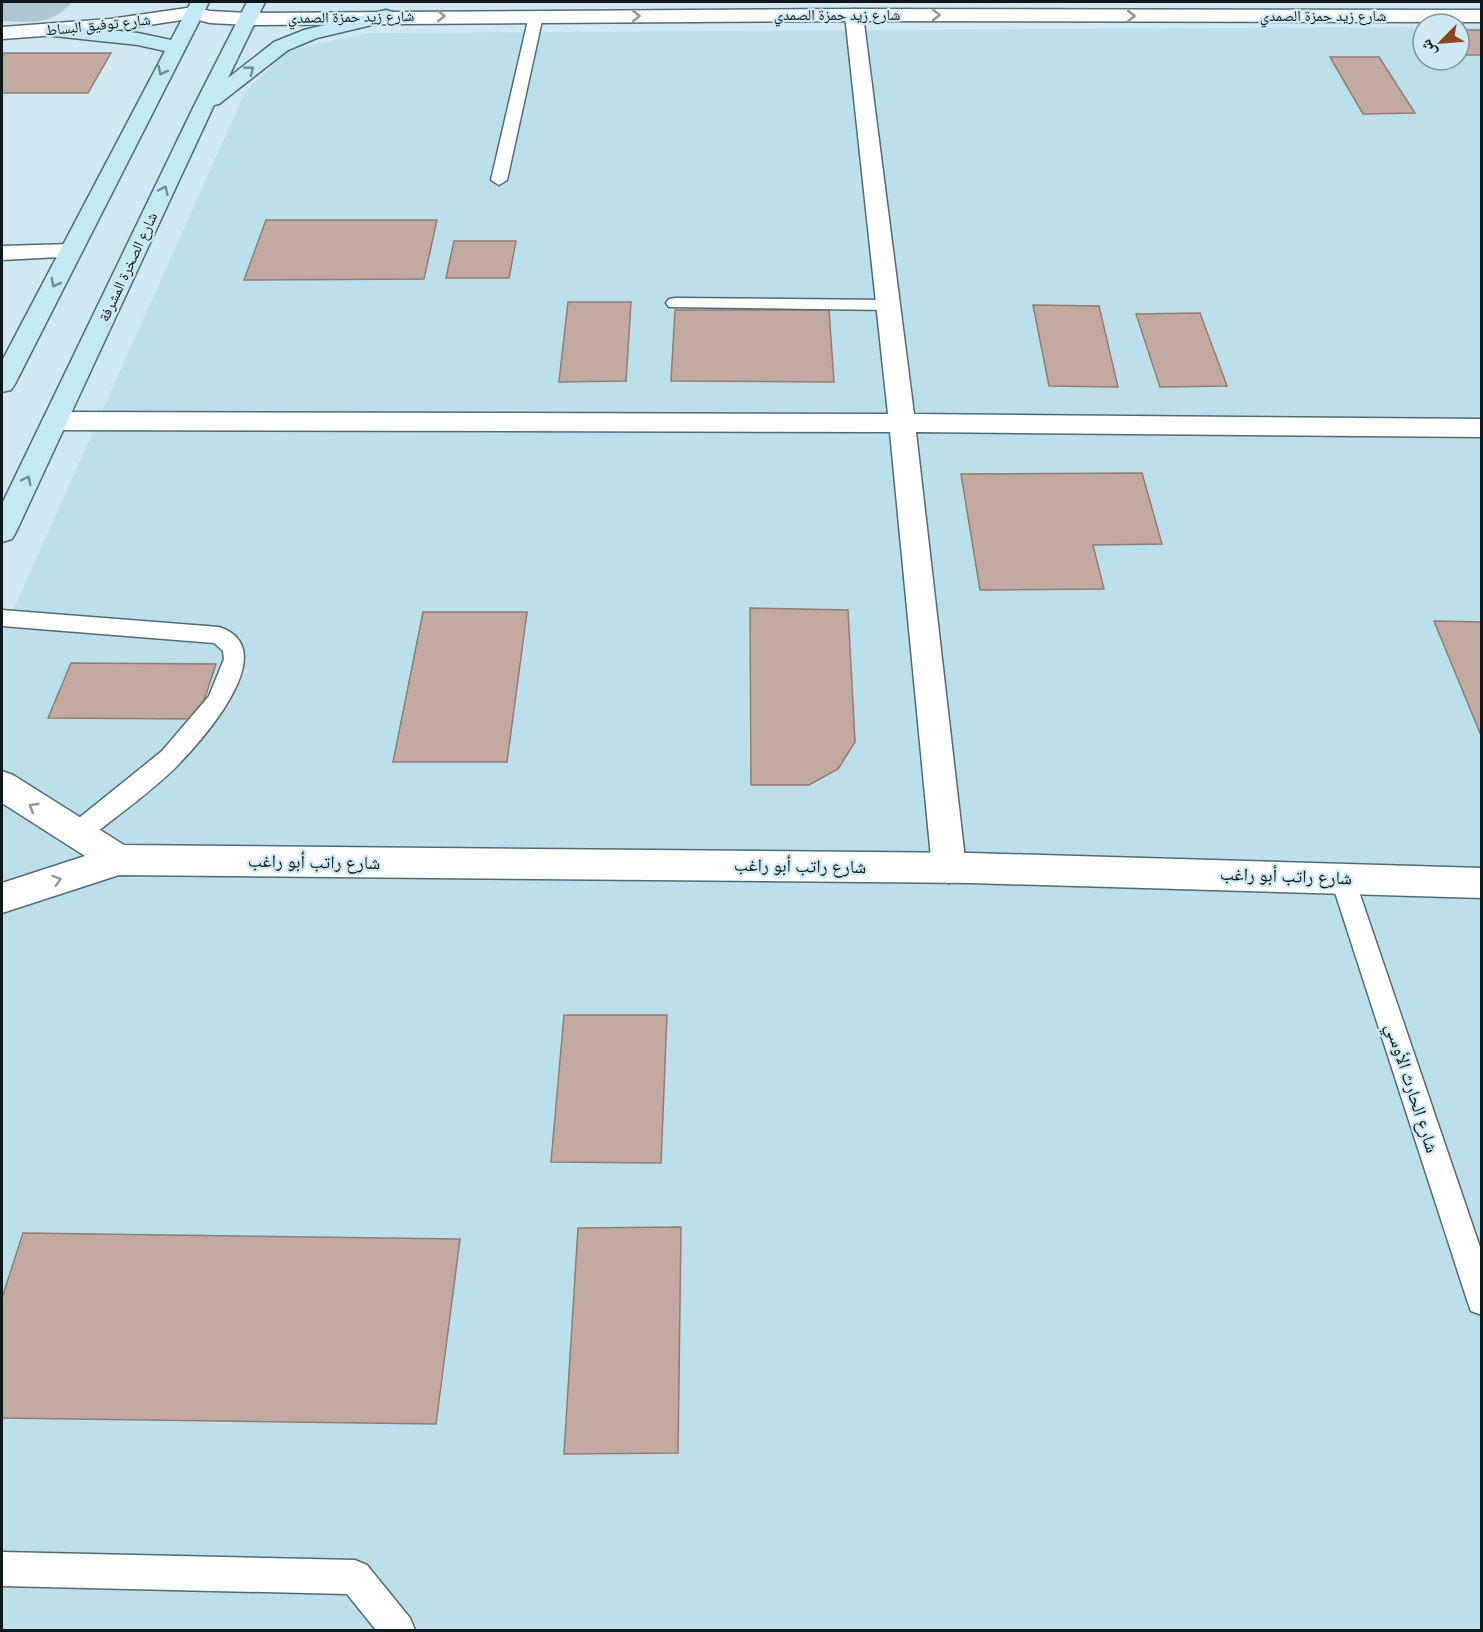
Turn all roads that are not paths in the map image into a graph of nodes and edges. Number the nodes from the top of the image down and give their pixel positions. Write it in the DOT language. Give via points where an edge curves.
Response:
graph roads {
  1 [pos="233,2"];
  2 [pos="197,7"];
  3 [pos="252,10"];
  4 [pos="854,15"];
  5 [pos="386,16"];
  6 [pos="536,16"];
  7 [pos="1482,16"];
  8 [pos="53,30"];
  9 [pos="2,33"];
  10 [pos="175,47"];
  11 [pos="204,106"];
  12 [pos="499,180"];
  13 [pos="71,251"];
  14 [pos="2,253"];
  15 [pos="675,303"];
  16 [pos="888,305"];
  17 [pos="2,384"];
  18 [pos="55,421"];
  19 [pos="902,423"];
  20 [pos="1482,428"];
  21 [pos="2,532"];
  22 [pos="2,618"];
  23 [pos="2,785"];
  24 [pos="78,833"];
  25 [pos="119,860"];
  26 [pos="948,868"];
  27 [pos="1342,877"];
  28 [pos="1482,883"];
  29 [pos="2,898"];
  30 [pos="1482,1300"];
  31 [pos="2,1569"];
  32 [pos="398,1630"];
  1 -- 2 [label="street"];
  2 -- 3 [label="street, شارع زيد حمزة الصمدي" via="210,17"];
  2 -- 8 [label="street, شارع توفيق البساط" via="119,24"];
  2 -- 10 [label="main road"];
  3 -- 5 [label="street, شارع زيد حمزة الصمدي"];
  3 -- 11 [label="main road, شارع الصخرة المشرفة"];
  6 -- 4 [label="street, شارع زيد حمزة الصمدي, one-way"];
  4 -- 7 [label="street, شارع زيد حمزة الصمدي, one-way"];
  4 -- 16 [label="street"];
  5 -- 6 [label="street, شارع زيد حمزة الصمدي, one-way"];
  11 -- 5 [label="main road, one-way" via="281,46 311,34"];
  6 -- 12 [label="lane"];
  8 -- 9 [label="street, شارع توفيق البساط"];
  8 -- 10 [label="main road"];
  10 -- 13 [label="main road, one-way"];
  18 -- 11 [label="main road, شارع الصخرة المشرفة, one-way"];
  13 -- 14 [label="street"];
  13 -- 17 [label="main road, one-way"];
  15 -- 16 [label="lane"];
  16 -- 19 [label="street"];
  18 -- 19 [label="street"];
  21 -- 18 [label="main road, شارع الصخرة المشرفة, one-way"];
  19 -- 20 [label="street"];
  19 -- 26 [label="street"];
  22 -- 24 [label="lane" via="219,635 233,647 235,659 218,701 170,758"];
  24 -- 23 [label="street, one-way"];
  24 -- 25 [label="street"];
  25 -- 26 [label="street, شارع راتب أبو راغب"];
  29 -- 25 [label="street, شارع راتب أبو راغب, one-way"];
  26 -- 27 [label="street, شارع راتب أبو راغب"];
  27 -- 28 [label="street, شارع راتب أبو راغب"];
  27 -- 30 [label="lane, شارع الحارث الأوسي"];
  31 -- 32 [label="lane" via="355,1577"];
}
